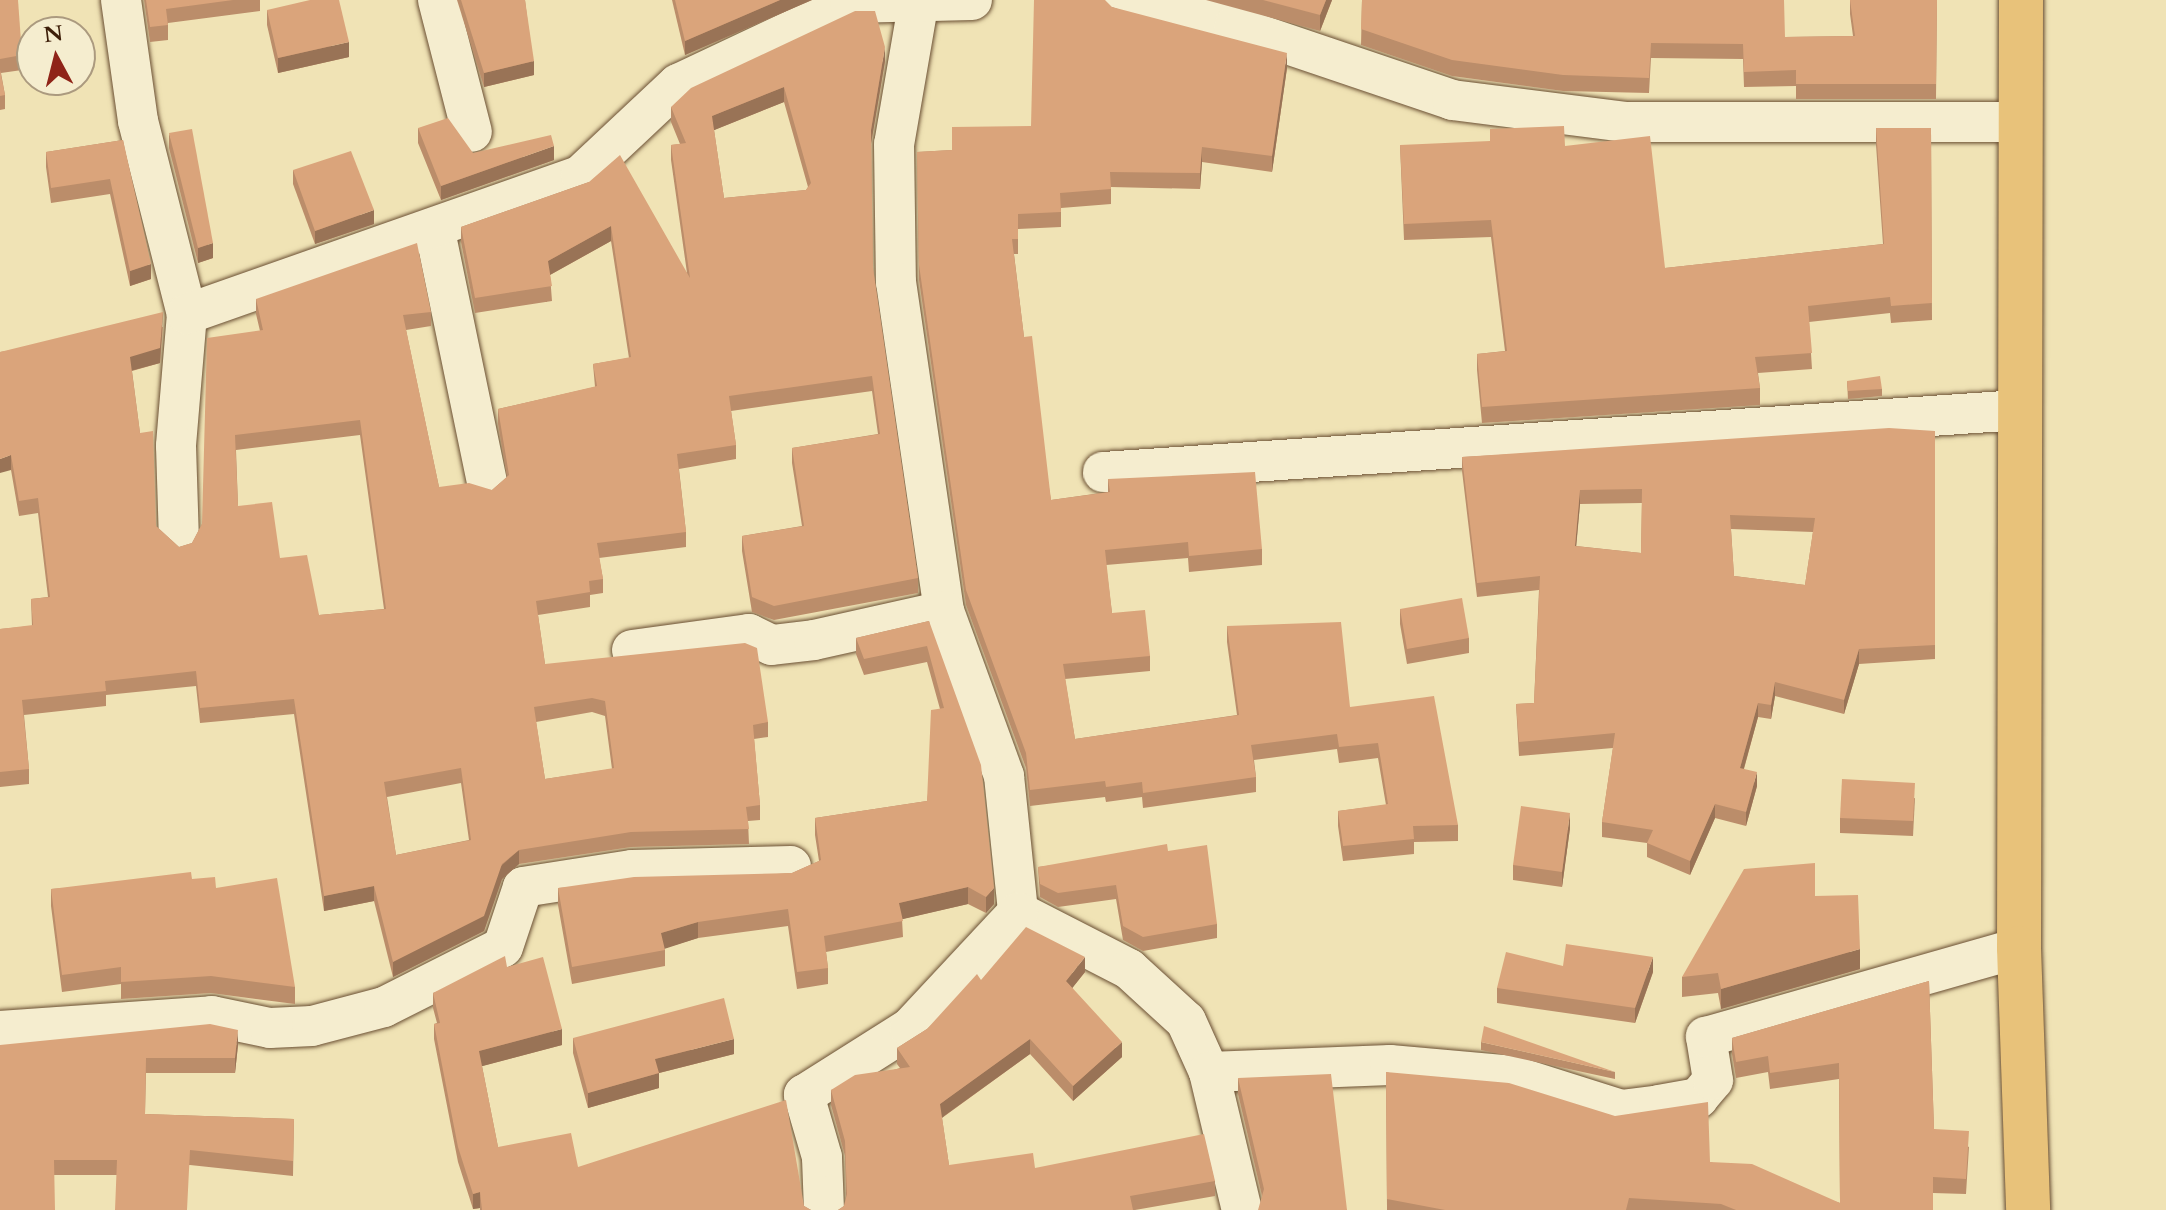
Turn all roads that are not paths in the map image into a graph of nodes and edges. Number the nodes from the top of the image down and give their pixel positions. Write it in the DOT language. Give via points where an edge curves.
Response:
graph roads {
  1 [pos="121,0"];
  2 [pos="438,0"];
  3 [pos="972,0"];
  4 [pos="1118,0"];
  5 [pos="2021,0"];
  6 [pos="919,2"];
  7 [pos="2021,122"];
  8 [pos="472,132"];
  9 [pos="435,231"];
  10 [pos="187,314"];
  11 [pos="2020,410"];
  12 [pos="1103,472"];
  13 [pos="487,483"];
  14 [pos="179,539"];
  15 [pos="944,611"];
  16 [pos="632,650"];
  17 [pos="791,866"];
  18 [pos="1018,912"];
  19 [pos="2019,948"];
  20 [pos="0,1031"];
  21 [pos="1209,1072"];
  22 [pos="824,1210"];
  23 [pos="1242,1210"];
  24 [pos="2028,1210"];
  1 -- 10 [label="street" via="138,121"];
  2 -- 8 [label="street"];
  3 -- 6 [label="street"];
  4 -- 7 [label="street" via="1234,26 1452,100 1627,122"];
  5 -- 7 [label="main road"];
  6 -- 9 [label="street" via="850,3 678,84 581,175"];
  6 -- 15 [label="street" via="894,144 896,282"];
  7 -- 11 [label="main road"];
  9 -- 10 [label="street"];
  9 -- 13 [label="street"];
  10 -- 14 [label="street" via="176,446"];
  11 -- 12 [label="street"];
  11 -- 19 [label="main road"];
  15 -- 16 [label="street" via="814,640 772,645 749,634"];
  15 -- 18 [label="street" via="1004,776"];
  17 -- 20 [label="street" via="632,870 523,887 503,947 384,1007 312,1026 270,1028 212,1016"];
  18 -- 21 [label="street" via="1129,969 1186,1021"];
  18 -- 22 [label="street" via="910,1028 804,1095 822,1157"];
  19 -- 21 [label="street" via="1706,1037 1713,1080 1698,1098 1659,1105 1621,1110 1514,1076 1390,1065"];
  19 -- 24 [label="main road"];
  21 -- 23 [label="street"];
}
